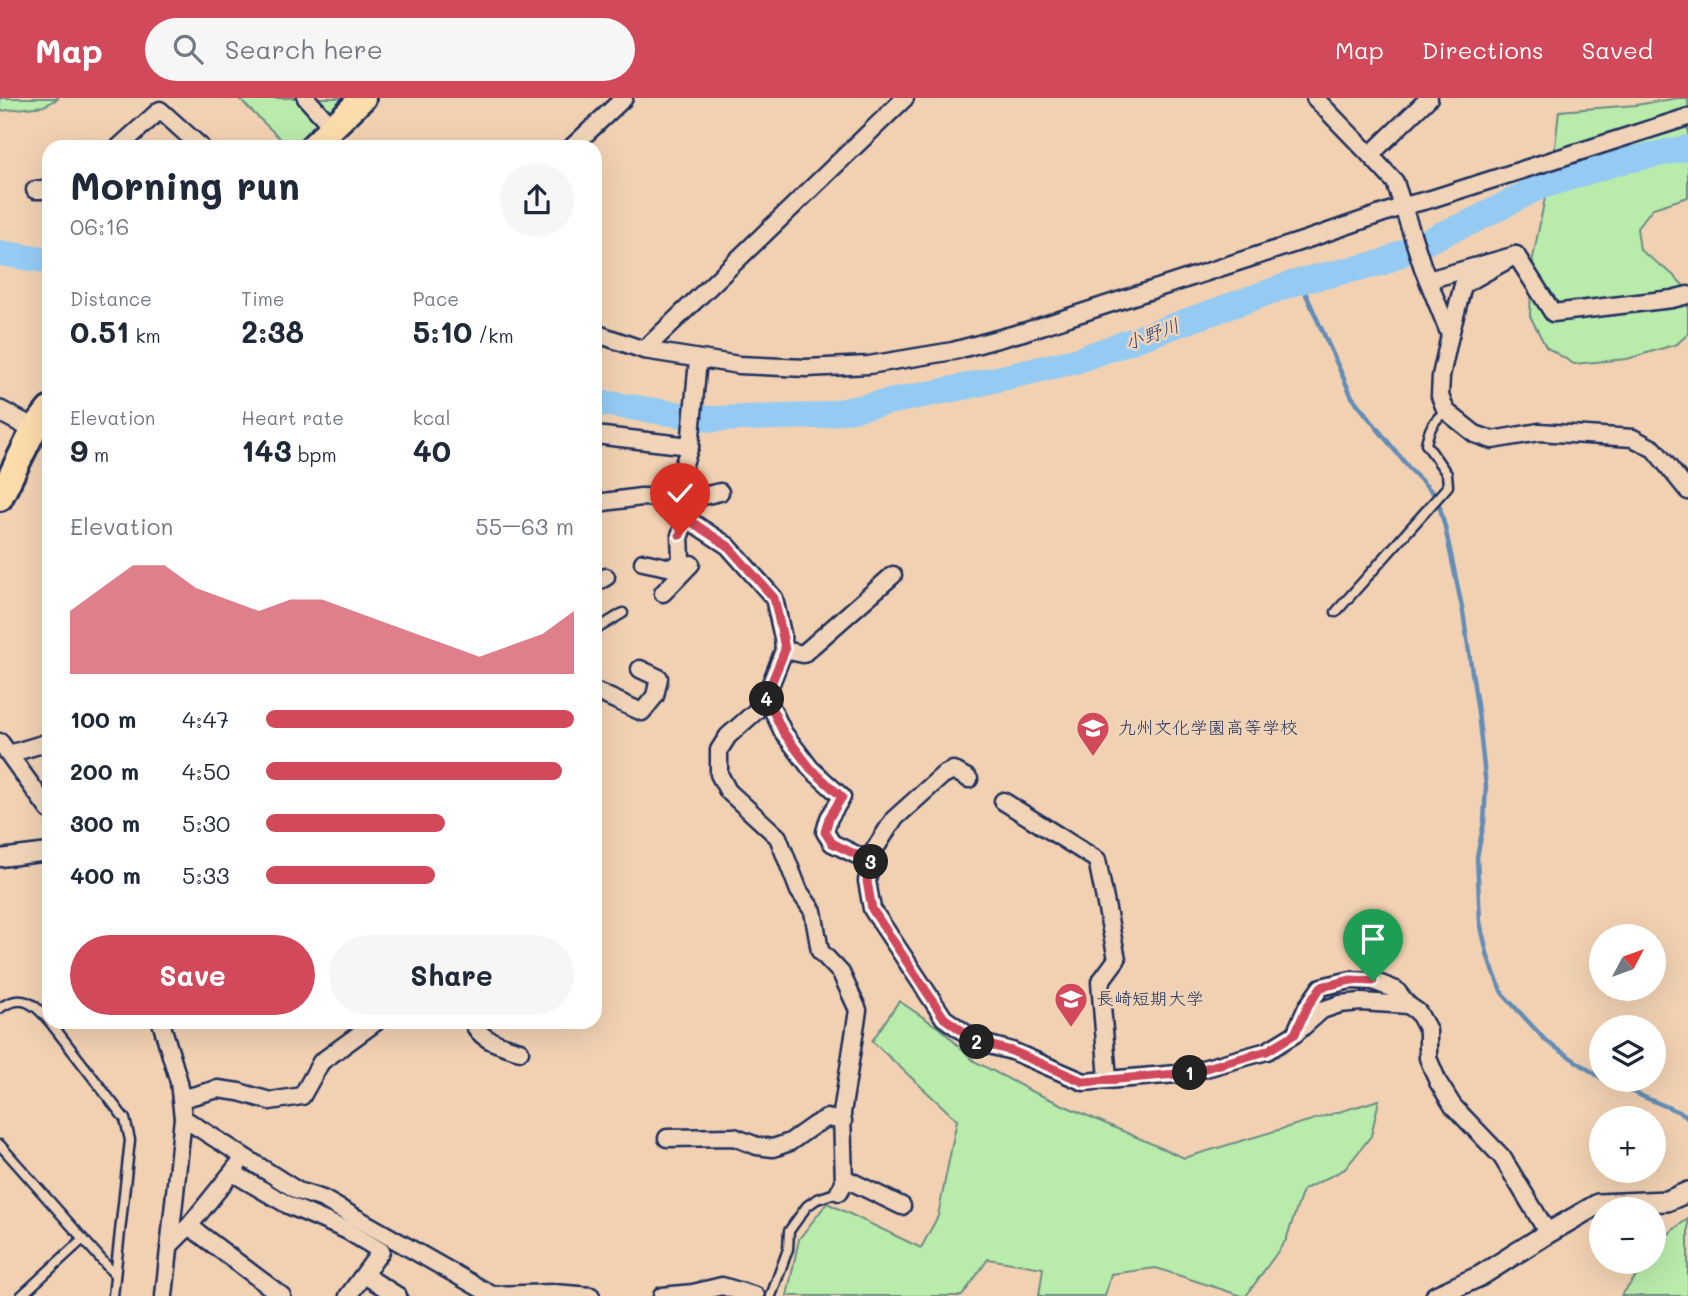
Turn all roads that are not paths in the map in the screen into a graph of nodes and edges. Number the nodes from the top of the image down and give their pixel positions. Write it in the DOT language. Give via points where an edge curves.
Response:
graph roads {
  1 [pos="306,98"];
  2 [pos="363,98"];
  3 [pos="625,98"];
  4 [pos="905,98"];
  5 [pos="1315,98"];
  6 [pos="1429,98"];
  7 [pos="1688,117"];
  8 [pos="326,121"];
  9 [pos="127,140"];
  10 [pos="193,140"];
  11 [pos="316,140"];
  12 [pos="580,140"];
  13 [pos="1370,155"];
  14 [pos="1405,210"];
  15 [pos="1516,255"];
  16 [pos="1425,274"];
  17 [pos="1688,295"];
  18 [pos="602,335"];
  19 [pos="1450,335"];
  20 [pos="644,350"];
  21 [pos="698,364"];
  22 [pos="0,411"];
  23 [pos="1446,411"];
  24 [pos="42,419"];
  25 [pos="34,429"];
  26 [pos="602,436"];
  27 [pos="690,443"];
  28 [pos="1683,473"];
  29 [pos="1688,491"];
  30 [pos="720,492"];
  31 [pos="673,496"];
  32 [pos="0,498"];
  33 [pos="602,503"];
  34 [pos="690,521"];
  35 [pos="643,562"];
  36 [pos="893,576"];
  37 [pos="663,593"];
  38 [pos="1336,612"];
  39 [pos="623,613"];
  40 [pos="602,626"];
  41 [pos="785,650"];
  42 [pos="640,669"];
  43 [pos="602,694"];
  44 [pos="766,696"];
  45 [pos="42,742"];
  46 [pos="4,748"];
  47 [pos="968,779"];
  48 [pos="42,800"];
  49 [pos="1003,801"];
  50 [pos="42,853"];
  51 [pos="0,858"];
  52 [pos="871,862"];
  53 [pos="1408,1005"];
  54 [pos="0,1008"];
  55 [pos="42,1012"];
  56 [pos="54,1029"];
  57 [pos="163,1029"];
  58 [pos="354,1029"];
  59 [pos="366,1029"];
  60 [pos="475,1029"];
  61 [pos="1295,1034"];
  62 [pos="352,1039"];
  63 [pos="520,1051"];
  64 [pos="1108,1079"];
  65 [pos="181,1100"];
  66 [pos="183,1118"];
  67 [pos="843,1121"];
  68 [pos="667,1138"];
  69 [pos="0,1145"];
  70 [pos="243,1156"];
  71 [pos="233,1173"];
  72 [pos="842,1185"];
  73 [pos="1688,1192"];
  74 [pos="902,1206"];
  75 [pos="189,1226"];
  76 [pos="1548,1233"];
  77 [pos="83,1239"];
  78 [pos="169,1246"];
  79 [pos="115,1275"];
  80 [pos="364,1275"];
  81 [pos="21,1296"];
  82 [pos="113,1296"];
  83 [pos="164,1296"];
  84 [pos="282,1296"];
  85 [pos="348,1296"];
  86 [pos="398,1296"];
  87 [pos="492,1296"];
  88 [pos="591,1296"];
  89 [pos="662,1296"];
  90 [pos="757,1296"];
  91 [pos="771,1296"];
  92 [pos="1436,1296"];
  1 -- 8 [label="street"];
  2 -- 8 [label="main road"];
  3 -- 12 [label="street"];
  4 -- 20 [label="street"];
  5 -- 13 [label="street"];
  6 -- 13 [label="street"];
  7 -- 14 [label="street"];
  8 -- 11 [label="main road"];
  9 -- 10 [label="street" via="160,110"];
  13 -- 14 [label="street" via="1395,182"];
  14 -- 16 [label="street"];
  14 -- 21 [label="street" via="953,351 869,365"];
  15 -- 16 [label="street"];
  15 -- 17 [label="street" via="1553,313"];
  15 -- 19 [label="street" via="1463,285"];
  16 -- 19 [label="street"];
  18 -- 20 [label="street"];
  19 -- 23 [label="street" via="1441,376 1440,396"];
  20 -- 21 [label="street"];
  21 -- 27 [label="street"];
  22 -- 25 [label="street"];
  23 -- 28 [label="street" via="1475,434 1492,440 1539,432 1633,438"];
  23 -- 38 [label="lane" via="1435,419 1426,444 1447,474 1448,485"];
  24 -- 25 [label="main road"];
  25 -- 32 [label="main road"];
  26 -- 27 [label="street"];
  27 -- 31 [label="street"];
  28 -- 29 [label="street"];
  30 -- 31 [label="street" via="694,498"];
  31 -- 33 [label="street"];
  31 -- 34 [label="street"];
  34 -- 35 [label="street" via="680,535 681,560 672,568"];
  34 -- 37 [label="street" via="691,564"];
  34 -- 41 [label="street" via="728,546 774,598"];
  36 -- 41 [label="street" via="803,654"];
  39 -- 40 [label="lane"];
  41 -- 44 [label="street"];
  42 -- 43 [label="street" via="659,678 655,696 642,712"];
  44 -- 52 [label="street" via="783,732 811,769 842,797 825,832 832,843"];
  44 -- 67 [label="street" via="719,750 719,774 729,791 778,837 799,891 813,911 820,951 841,973 858,1010"];
  45 -- 46 [label="street"];
  46 -- 48 [label="street"];
  47 -- 52 [label="street" via="953,770 943,775 894,819"];
  49 -- 64 [label="street" via="1097,860 1117,959 1100,982"];
  50 -- 51 [label="street"];
  52 -- 64 [label="street" via="867,881 872,909 944,1018 978,1042 1012,1051 1084,1082"];
  53 -- 61 [label="street" via="1340,1004 1322,1010"];
  53 -- 61 [label="street" via="1396,990 1373,981 1351,980 1321,987"];
  53 -- 76 [label="street" via="1428,1030 1429,1058 1438,1082 1453,1106 1502,1157"];
  54 -- 55 [label="lane" via="22,1000"];
  56 -- 79 [label="lane" via="125,1119 128,1130"];
  57 -- 65 [label="street"];
  58 -- 62 [label="street"];
  59 -- 62 [label="street"];
  60 -- 63 [label="street" via="492,1042"];
  61 -- 64 [label="street" via="1267,1051 1188,1073"];
  62 -- 65 [label="street" via="321,1062 302,1096 270,1101 218,1089"];
  65 -- 66 [label="street"];
  66 -- 70 [label="street"];
  66 -- 78 [label="street"];
  67 -- 68 [label="street" via="827,1118 772,1148 734,1137"];
  67 -- 72 [label="street"];
  69 -- 77 [label="lane"];
  70 -- 71 [label="street"];
  70 -- 87 [label="street" via="298,1191 323,1199"];
  71 -- 75 [label="street"];
  71 -- 80 [label="street" via="381,1251"];
  72 -- 74 [label="street"];
  72 -- 91 [label="lane" via="807,1206 789,1231 788,1250"];
  73 -- 76 [label="street" via="1667,1201 1598,1204"];
  75 -- 78 [label="street"];
  75 -- 84 [label="street"];
  76 -- 92 [label="street" via="1480,1276"];
  77 -- 79 [label="lane"];
  77 -- 81 [label="lane"];
  78 -- 83 [label="street"];
  79 -- 82 [label="lane"];
  80 -- 85 [label="street"];
  80 -- 86 [label="street"];
  87 -- 88 [label="street"];
  89 -- 90 [label="street" via="722,1286"];
}
